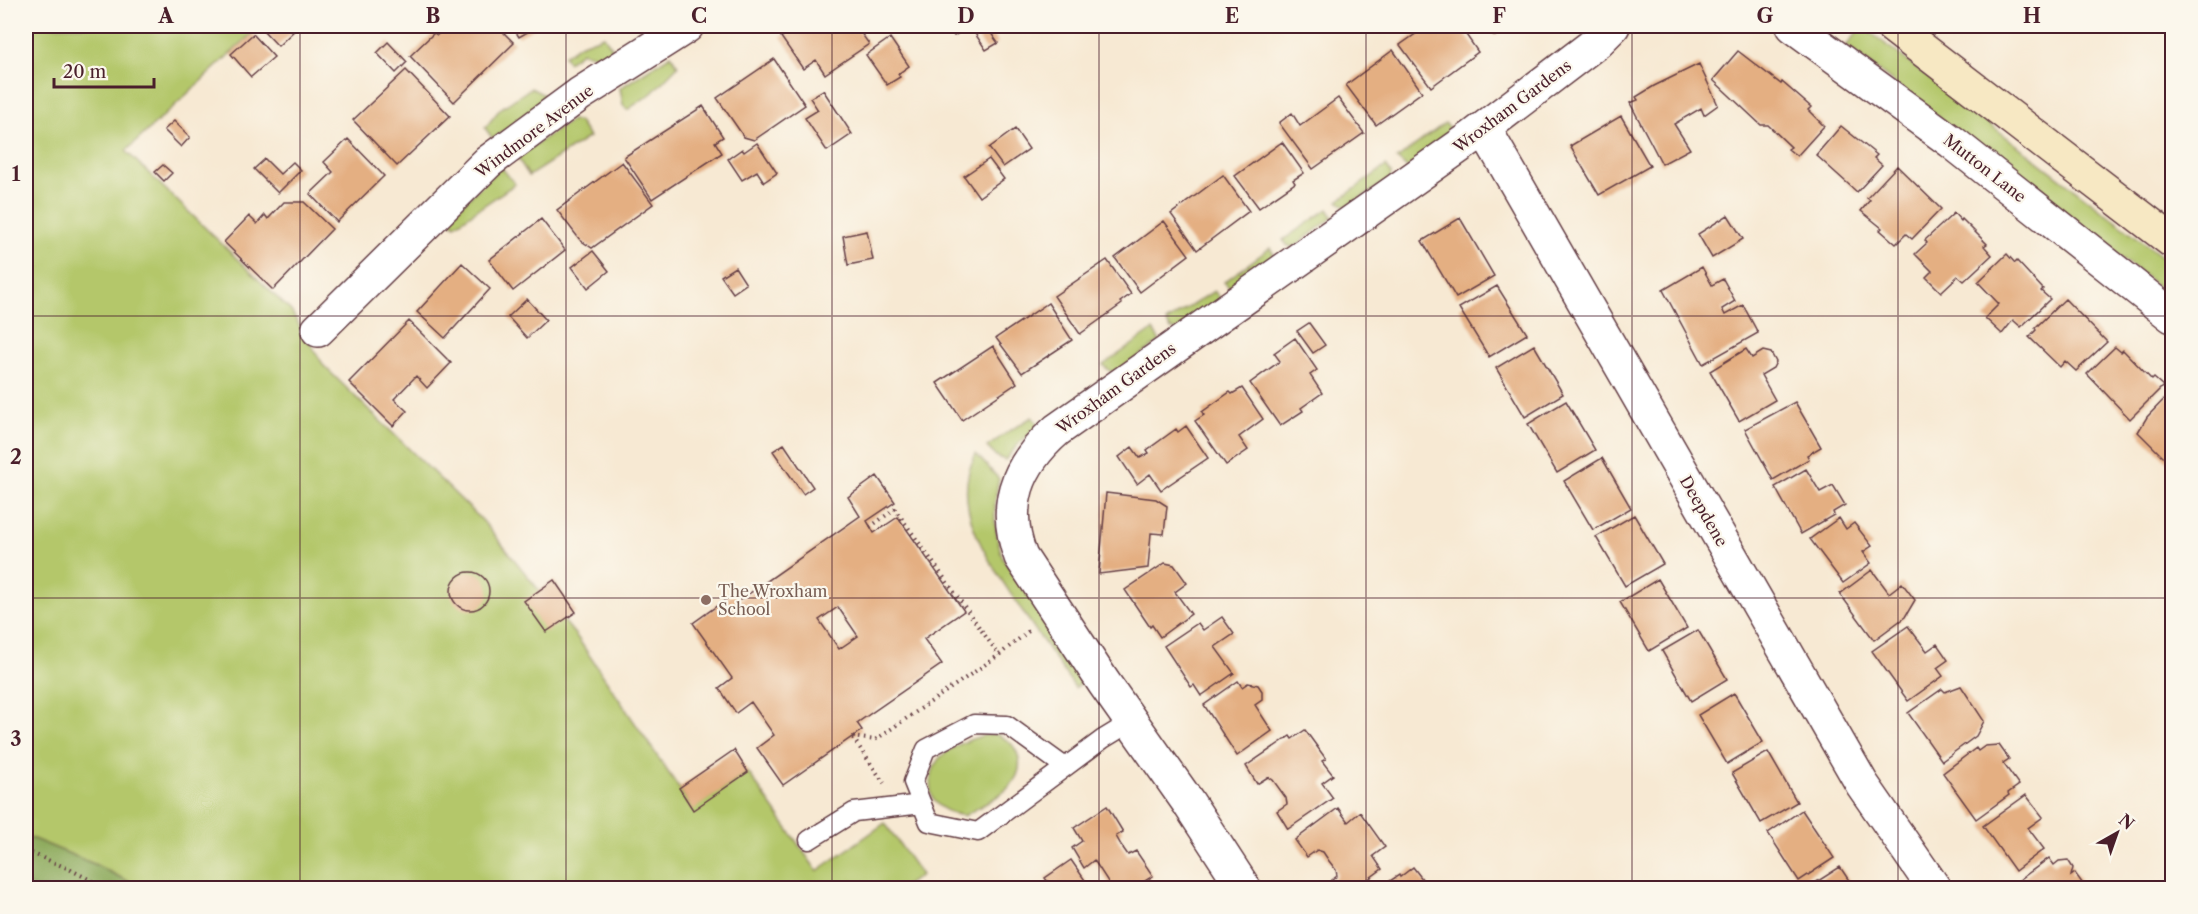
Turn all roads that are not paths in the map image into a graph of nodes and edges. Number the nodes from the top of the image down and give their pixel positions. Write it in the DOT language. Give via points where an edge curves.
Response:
graph roads {
  1 [pos="687,26"];
  2 [pos="1613,26"];
  3 [pos="1793,26"];
  4 [pos="1892,26"];
  5 [pos="1484,128"];
  6 [pos="2172,241"];
  7 [pos="2172,316"];
  8 [pos="318,330"];
  9 [pos="1131,722"];
  10 [pos="1065,767"];
  11 [pos="922,804"];
  12 [pos="809,840"];
  13 [pos="1244,888"];
  14 [pos="1934,888"];
  1 -- 8 [label="street, Windmore Avenue" via="580,94 488,162"];
  2 -- 5 [label="street, Wroxham Gardens"];
  3 -- 7 [label="street, Mutton Lane" via="1952,142"];
  4 -- 6 [label="main road"];
  5 -- 9 [label="street, Wroxham Gardens" via="1057,430 1029,460 1018,482 1011,513 1013,538 1021,557"];
  5 -- 14 [label="street, Deepdene" via="1862,784"];
  9 -- 10 [label="lane"];
  9 -- 13 [label="street, Wroxham Gardens"];
  10 -- 11 [label="lane" via="978,832 929,822"];
  10 -- 11 [label="lane" via="1007,725 974,724 926,749 913,782"];
  11 -- 12 [label="lane" via="854,812"];
}
